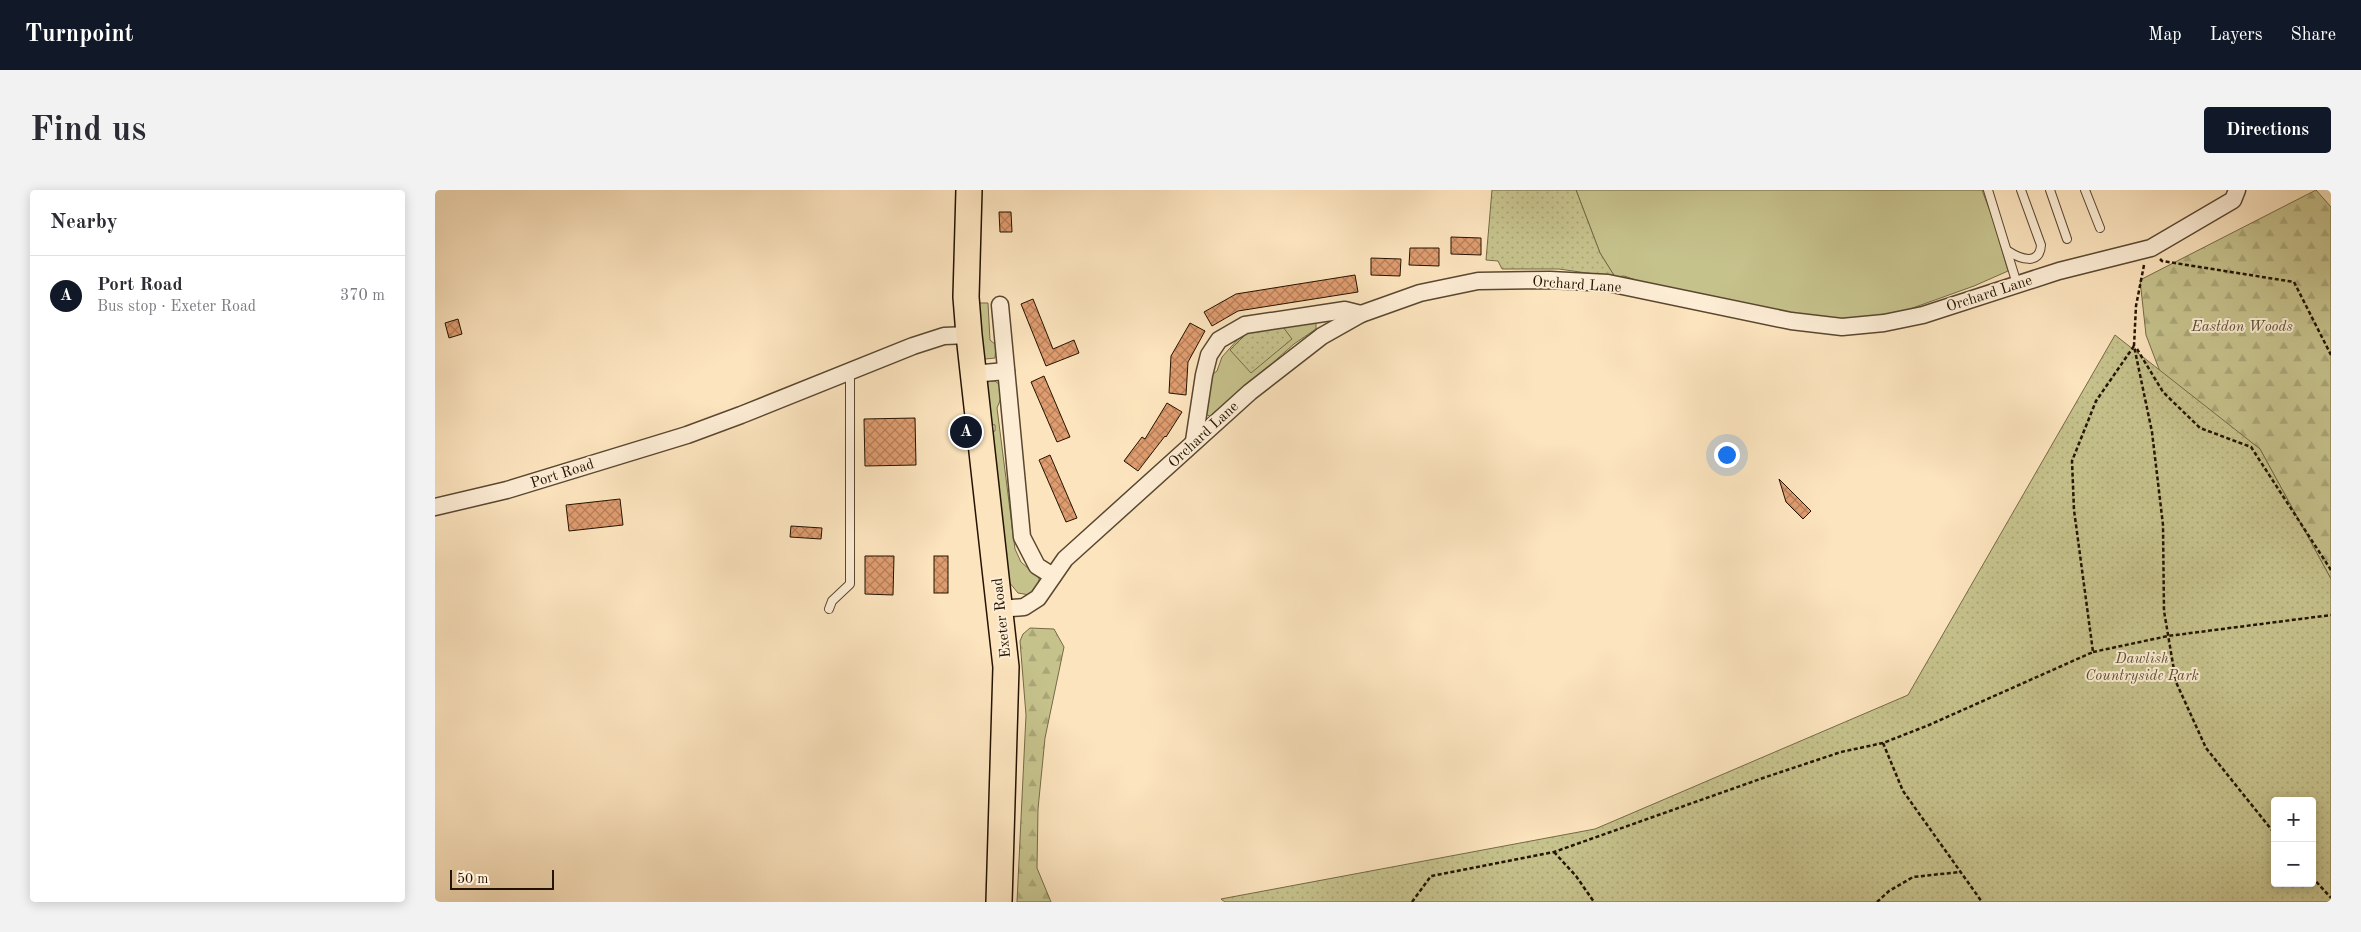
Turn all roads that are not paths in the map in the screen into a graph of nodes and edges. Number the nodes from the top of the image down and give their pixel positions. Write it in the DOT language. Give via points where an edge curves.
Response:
graph roads {
  1 [pos="969,190"];
  2 [pos="1988,190"];
  3 [pos="2021,190"];
  4 [pos="2050,190"];
  5 [pos="2085,190"];
  6 [pos="2237,190"];
  7 [pos="2099,228"];
  8 [pos="2067,239"];
  9 [pos="2008,251"];
  10 [pos="2017,284"];
  11 [pos="1000,305"];
  12 [pos="1361,314"];
  13 [pos="969,335"];
  14 [pos="1006,371"];
  15 [pos="850,372"];
  16 [pos="972,374"];
  17 [pos="1193,441"];
  18 [pos="435,507"];
  19 [pos="1053,576"];
  20 [pos="829,609"];
  21 [pos="1000,609"];
  22 [pos="999,902"];
  1 -- 13 [label="main road, Exeter Road"];
  2 -- 9 [label="lane"];
  3 -- 9 [label="lane" via="2041,252 2030,260"];
  4 -- 8 [label="lane"];
  5 -- 7 [label="lane"];
  6 -- 10 [label="street, Orchard Lane" via="2233,200 2149,249"];
  9 -- 10 [label="lane"];
  10 -- 12 [label="street, Orchard Lane" via="1923,314 1884,323 1842,327 1791,321 1614,284 1550,280 1478,281 1420,293"];
  11 -- 14 [label="street"];
  12 -- 17 [label="street, Orchard Lane" via="1315,342 1249,392"];
  12 -- 17 [label="street" via="1345,310 1245,325 1219,340 1209,355"];
  13 -- 15 [label="street, Port Road" via="944,336"];
  13 -- 16 [label="main road, Exeter Road"];
  14 -- 16 [label="street"];
  14 -- 19 [label="street" via="1022,537 1037,566"];
  15 -- 18 [label="street, Port Road" via="687,434 507,490"];
  15 -- 20 [label="lane" via="850,584 832,601"];
  16 -- 21 [label="main road, Exeter Road"];
  17 -- 19 [label="street, Orchard Lane" via="1065,559"];
  19 -- 21 [label="street, Orchard Lane" via="1032,604"];
  21 -- 22 [label="main road, Exeter Road" via="1006,667 1006,709"];
}
